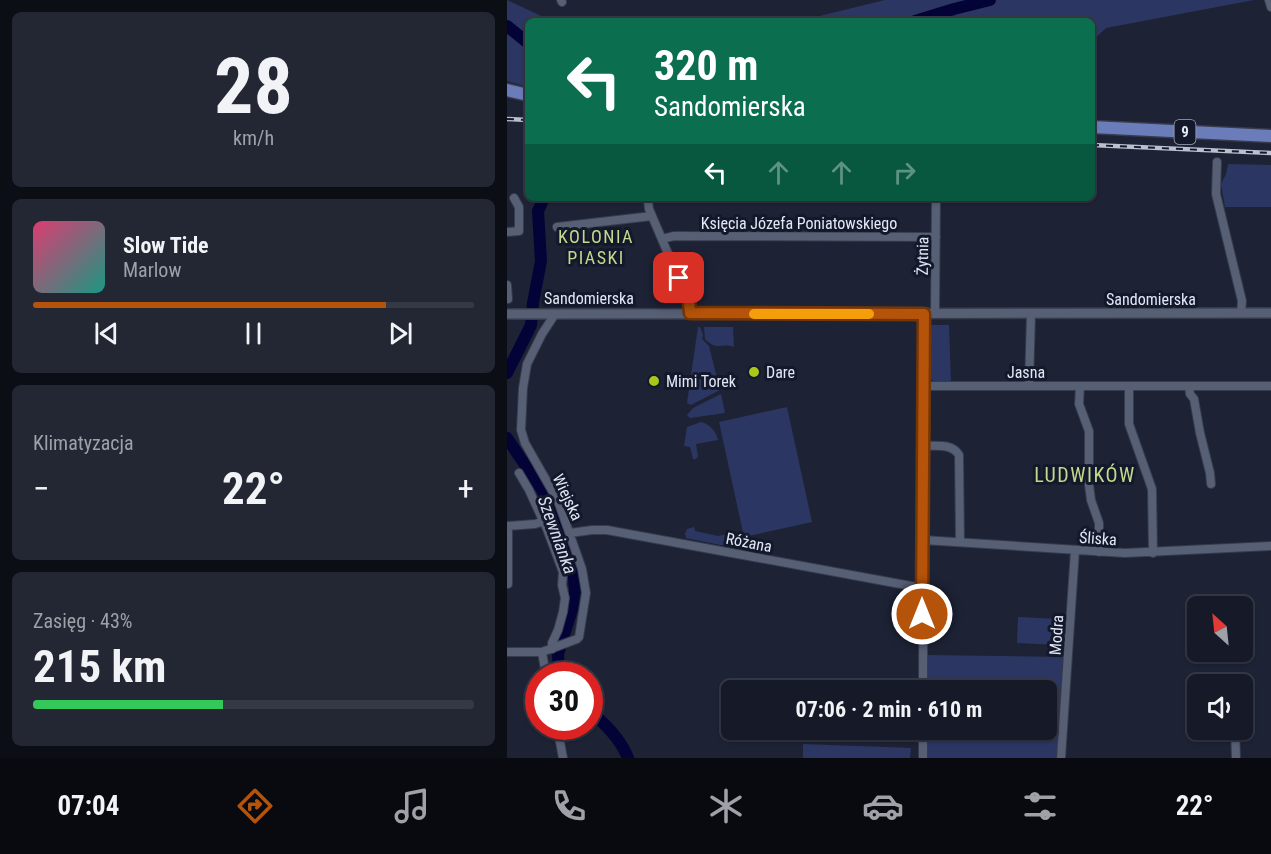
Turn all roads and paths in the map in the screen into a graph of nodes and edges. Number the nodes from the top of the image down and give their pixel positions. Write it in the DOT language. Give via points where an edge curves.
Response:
graph roads {
  1 [pos="1269,0"];
  2 [pos="1271,7"];
  3 [pos="507,90"];
  4 [pos="525,94"];
  5 [pos="1095,127"];
  6 [pos="1271,136"];
  7 [pos="1218,162"];
  8 [pos="514,198"];
  9 [pos="649,201"];
  10 [pos="936,201"];
  11 [pos="652,216"];
  12 [pos="557,227"];
  13 [pos="507,232"];
  14 [pos="936,237"];
  15 [pos="662,239"];
  16 [pos="507,285"];
  17 [pos="508,299"];
  18 [pos="690,313"];
  19 [pos="1241,313"];
  20 [pos="1271,313"];
  21 [pos="507,314"];
  22 [pos="555,314"];
  23 [pos="924,314"];
  24 [pos="935,314"];
  25 [pos="1031,314"];
  26 [pos="1029,385"];
  27 [pos="923,386"];
  28 [pos="1080,386"];
  29 [pos="1189,386"];
  30 [pos="1271,386"];
  31 [pos="1129,387"];
  32 [pos="923,446"];
  33 [pos="519,473"];
  34 [pos="1211,484"];
  35 [pos="544,521"];
  36 [pos="507,526"];
  37 [pos="570,533"];
  38 [pos="923,540"];
  39 [pos="960,542"];
  40 [pos="1271,546"];
  41 [pos="1075,550"];
  42 [pos="1099,552"];
  43 [pos="1153,553"];
  44 [pos="508,584"];
  45 [pos="922,588"];
  46 [pos="552,649"];
  47 [pos="507,652"];
  48 [pos="542,652"];
  49 [pos="544,662"];
  50 [pos="923,680"];
  51 [pos="560,740"];
  52 [pos="923,740"];
  53 [pos="1235,740"];
  54 [pos="563,758"];
  55 [pos="923,758"];
  56 [pos="1061,758"];
  57 [pos="1236,758"];
  1 -- 2 [label="street"];
  3 -- 4 [label="main road"];
  5 -- 6 [label="main road, 9"];
  7 -- 19 [label="street" via="1216,194"];
  8 -- 13 [label="street" via="519,207 519,231"];
  9 -- 11 [label="street"];
  10 -- 14 [label="street, Żytnia"];
  11 -- 12 [label="street"];
  11 -- 15 [label="street"];
  14 -- 15 [label="street, Księcia Józefa Poniatowskiego"];
  14 -- 24 [label="street, Żytnia"];
  15 -- 18 [label="street"];
  16 -- 17 [label="street"];
  18 -- 22 [label="street, Sandomierska"];
  18 -- 23 [label="street, Sandomierska"];
  19 -- 20 [label="street, Sandomierska"];
  19 -- 25 [label="street, Sandomierska"];
  21 -- 22 [label="street, Sandomierska"];
  22 -- 37 [label="street, Wiejska" via="527,364 521,424 525,443 558,501"];
  23 -- 24 [label="street, Sandomierska"];
  23 -- 27 [label="street"];
  24 -- 25 [label="street, Sandomierska"];
  25 -- 26 [label="street"];
  26 -- 27 [label="street, Jasna"];
  26 -- 28 [label="street, Jasna"];
  27 -- 32 [label="street"];
  28 -- 31 [label="street, Jasna"];
  28 -- 42 [label="street" via="1079,404 1089,431 1089,485 1099,523"];
  29 -- 30 [label="street, Jasna"];
  29 -- 31 [label="street, Jasna"];
  29 -- 34 [label="street"];
  31 -- 43 [label="street" via="1129,424 1152,489"];
  32 -- 38 [label="street"];
  32 -- 39 [label="street" via="952,447 959,455"];
  33 -- 35 [label="street, Wiejska"];
  35 -- 36 [label="street"];
  35 -- 46 [label="street, Wiejska" via="563,572 565,598"];
  36 -- 44 [label="street"];
  37 -- 45 [label="street, Różana" via="606,530"];
  37 -- 46 [label="street, Wiejska" via="586,593 579,637"];
  38 -- 39 [label="street, Śliska"];
  38 -- 45 [label="street"];
  39 -- 41 [label="street, Śliska"];
  40 -- 43 [label="street, Śliska"];
  41 -- 42 [label="street, Śliska"];
  41 -- 56 [label="street, Modra"];
  42 -- 43 [label="street, Śliska"];
  45 -- 50 [label="street"];
  46 -- 48 [label="street, Wiejska"];
  47 -- 48 [label="street, Wiejska"];
  48 -- 49 [label="street"];
  51 -- 54 [label="street"];
  52 -- 55 [label="street"];
  53 -- 57 [label="street"];
}
